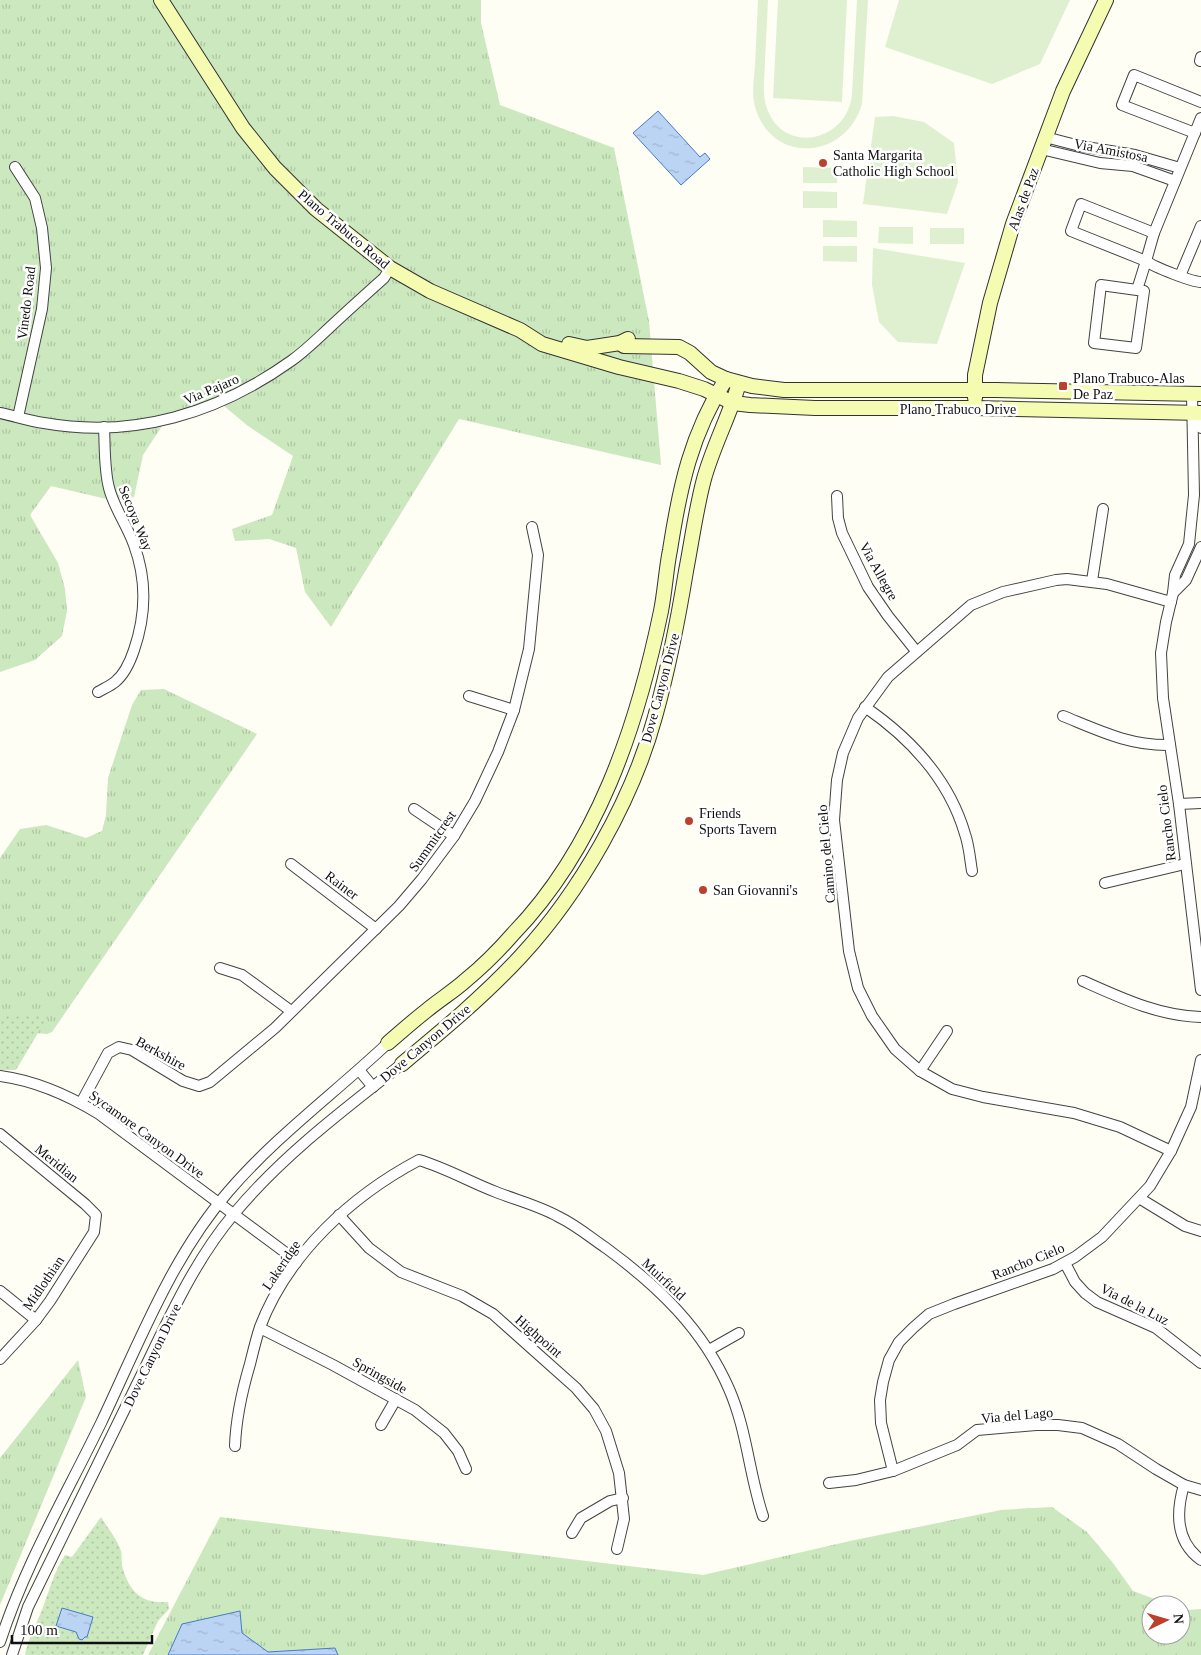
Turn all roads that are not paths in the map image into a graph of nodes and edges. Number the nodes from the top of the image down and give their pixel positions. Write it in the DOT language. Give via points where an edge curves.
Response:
graph roads {
  1 [pos="161,0"];
  2 [pos="1106,0"];
  3 [pos="1201,102"];
  4 [pos="1201,118"];
  5 [pos="1195,133"];
  6 [pos="1043,143"];
  7 [pos="16,167"];
  8 [pos="1180,168"];
  9 [pos="1175,181"];
  10 [pos="1201,226"];
  11 [pos="1154,234"];
  12 [pos="1146,261"];
  13 [pos="390,268"];
  14 [pos="1180,276"];
  15 [pos="1201,282"];
  16 [pos="1137,290"];
  17 [pos="520,330"];
  18 [pos="733,381"];
  19 [pos="975,390"];
  20 [pos="716,395"];
  21 [pos="1198,397"];
  22 [pos="733,403"];
  23 [pos="975,408"];
  24 [pos="0,413"];
  25 [pos="1198,415"];
  26 [pos="18,417"];
  27 [pos="104,427"];
  28 [pos="1201,428"];
  29 [pos="836,496"];
  30 [pos="1104,509"];
  31 [pos="1197,514"];
  32 [pos="532,527"];
  33 [pos="1189,544"];
  34 [pos="1201,546"];
  35 [pos="1092,581"];
  36 [pos="1172,597"];
  37 [pos="916,651"];
  38 [pos="98,692"];
  39 [pos="469,696"];
  40 [pos="865,707"];
  41 [pos="514,710"];
  42 [pos="1063,716"];
  43 [pos="1170,745"];
  44 [pos="1201,803"];
  45 [pos="1179,804"];
  46 [pos="414,809"];
  47 [pos="454,836"];
  48 [pos="291,864"];
  49 [pos="1185,864"];
  50 [pos="972,871"];
  51 [pos="1105,883"];
  52 [pos="376,929"];
  53 [pos="1199,951"];
  54 [pos="220,968"];
  55 [pos="1083,981"];
  56 [pos="1201,990"];
  57 [pos="291,1011"];
  58 [pos="1201,1017"];
  59 [pos="947,1031"];
  60 [pos="388,1043"];
  61 [pos="1201,1060"];
  62 [pos="402,1064"];
  63 [pos="359,1070"];
  64 [pos="920,1071"];
  65 [pos="0,1076"];
  66 [pos="1199,1083"];
  67 [pos="199,1086"];
  68 [pos="372,1087"];
  69 [pos="81,1103"];
  70 [pos="0,1134"];
  71 [pos="1171,1151"];
  72 [pos="432,1164"];
  73 [pos="1139,1198"];
  74 [pos="218,1203"];
  75 [pos="233,1214"];
  76 [pos="96,1215"];
  77 [pos="339,1215"];
  78 [pos="1201,1231"];
  79 [pos="296,1263"];
  80 [pos="1065,1263"];
  81 [pos="0,1291"];
  82 [pos="36,1320"];
  83 [pos="260,1328"];
  84 [pos="739,1333"];
  85 [pos="709,1350"];
  86 [pos="0,1359"];
  87 [pos="1201,1362"];
  88 [pos="396,1399"];
  89 [pos="381,1424"];
  90 [pos="235,1446"];
  91 [pos="466,1469"];
  92 [pos="893,1471"];
  93 [pos="829,1483"];
  94 [pos="1184,1485"];
  95 [pos="1201,1490"];
  96 [pos="623,1498"];
  97 [pos="763,1516"];
  98 [pos="572,1533"];
  99 [pos="617,1549"];
  100 [pos="1201,1560"];
  101 [pos="0,1642"];
  102 [pos="12,1655"];
  1 -- 13 [label="street, Plano Trabuco Road" via="243,128 275,168 316,209"];
  2 -- 6 [label="street, Alas de Paz" via="1063,91"];
  3 -- 5 [label="street" via="1134,75 1122,105"];
  4 -- 5 [label="street"];
  5 -- 8 [label="street"];
  6 -- 8 [label="street, Via Amistosa" via="1135,155"];
  6 -- 9 [label="street, Via Amistosa" via="1078,158 1133,166"];
  6 -- 19 [label="street, Alas de Paz" via="1013,224 990,303 975,375"];
  7 -- 26 [label="street, Vinedo Road" via="36,198 46,268 40,318"];
  8 -- 9 [label="street"];
  9 -- 11 [label="street"];
  10 -- 14 [label="street"];
  11 -- 12 [label="street"];
  11 -- 12 [label="street" via="1081,204 1071,231"];
  12 -- 14 [label="street"];
  12 -- 16 [label="street"];
  13 -- 17 [label="street, Plano Trabuco Road" via="430,291"];
  13 -- 27 [label="street, Via Pajaro" via="384,278 292,361 247,390 211,407 179,417 141,425"];
  14 -- 15 [label="street"];
  16 -- 16 [label="street" via="1144,291 1136,348 1094,343 1102,286"];
  17 -- 18 [label="street, Plano Trabuco Road" via="587,348 620,343 624,346 679,348 690,353 711,372"];
  17 -- 20 [label="street, Plano Trabuco Road" via="542,344 679,381"];
  18 -- 19 [label="street, Plano Trabuco Drive" via="784,390"];
  18 -- 20 [label="street, Dove Canyon Drive"];
  18 -- 22 [label="street, Dove Canyon Drive"];
  19 -- 21 [label="street, Plano Trabuco Drive"];
  19 -- 23 [label="street, Alas de Paz"];
  20 -- 22 [label="street, Plano Trabuco Drive"];
  20 -- 60 [label="street, Dove Canyon Drive" via="693,444 685,474 658,625 631,726 594,817 554,885 515,932 467,980"];
  21 -- 25 [label="street, Rancho Cielo"];
  22 -- 23 [label="street, Plano Trabuco Drive" via="815,408"];
  22 -- 62 [label="street, Dove Canyon Drive" via="704,478 655,719 632,782 597,852 580,880 522,955"];
  23 -- 25 [label="street, Plano Trabuco Drive"];
  24 -- 26 [label="street, Via Pajaro"];
  25 -- 28 [label="street, Rancho Cielo"];
  25 -- 31 [label="street, Rancho Cielo"];
  26 -- 27 [label="street, Via Pajaro" via="55,424"];
  27 -- 38 [label="street, Secoya Way" via="108,484 135,546 144,603 138,640 126,670 115,682"];
  29 -- 37 [label="street, Via Allegre" via="842,533 868,587"];
  30 -- 35 [label="street"];
  31 -- 33 [label="street, Rancho Cielo"];
  32 -- 41 [label="street, Summitcrest" via="538,555 534,606 529,649"];
  33 -- 34 [label="street"];
  33 -- 36 [label="street, Rancho Cielo" via="1176,575"];
  34 -- 36 [label="street, Rancho Cielo" via="1186,580"];
  35 -- 36 [label="street, Camino del Cielo"];
  35 -- 37 [label="street, Camino del Cielo" via="1056,580 979,601"];
  36 -- 43 [label="street, Rancho Cielo" via="1161,653"];
  37 -- 40 [label="street, Camino del Cielo" via="888,677"];
  39 -- 41 [label="street"];
  40 -- 50 [label="street" via="891,725 919,752 940,781 966,834"];
  40 -- 64 [label="street, Camino del Cielo" via="843,753 834,800 849,951 858,988 872,1016 895,1049"];
  41 -- 47 [label="street, Summitcrest" via="475,801"];
  42 -- 43 [label="street" via="1136,743"];
  43 -- 45 [label="street, Rancho Cielo"];
  44 -- 45 [label="street"];
  45 -- 49 [label="street, Rancho Cielo"];
  46 -- 47 [label="street"];
  47 -- 52 [label="street, Summitcrest" via="422,879"];
  48 -- 52 [label="street, Rainer"];
  49 -- 51 [label="street"];
  49 -- 53 [label="street, Rancho Cielo"];
  52 -- 57 [label="street, Summitcrest"];
  53 -- 56 [label="street, Rancho Cielo"];
  54 -- 57 [label="street" via="242,975"];
  55 -- 58 [label="street" via="1154,1010"];
  57 -- 67 [label="street, Summitcrest" via="210,1082"];
  59 -- 64 [label="street"];
  60 -- 63 [label="street, Dove Canyon Drive"];
  61 -- 66 [label="street, Rancho Cielo"];
  62 -- 68 [label="street, Dove Canyon Drive"];
  63 -- 68 [label="street"];
  63 -- 74 [label="street, Dove Canyon Drive" via="268,1149"];
  64 -- 71 [label="street, Camino del Cielo" via="952,1089 1074,1113 1120,1127"];
  65 -- 69 [label="street, Sycamore Canyon Drive" via="63,1093"];
  66 -- 71 [label="street, Rancho Cielo"];
  67 -- 69 [label="street, Berkshire" via="183,1081 132,1050 119,1047 108,1053"];
  68 -- 75 [label="street, Dove Canyon Drive" via="275,1169"];
  69 -- 74 [label="street, Sycamore Canyon Drive"];
  70 -- 76 [label="street, Meridian"];
  71 -- 73 [label="street, Rancho Cielo"];
  72 -- 77 [label="street, Lakeridge" via="419,1160 408,1166 378,1184"];
  72 -- 85 [label="street, Muirfield" via="559,1216 629,1265 657,1289"];
  73 -- 78 [label="street" via="1185,1226"];
  73 -- 80 [label="street, Rancho Cielo" via="1102,1237"];
  74 -- 75 [label="street, Sycamore Canyon Drive"];
  74 -- 101 [label="street, Dove Canyon Drive" via="193,1239 154,1310 24,1579"];
  75 -- 79 [label="street, Sycamore Canyon Drive"];
  75 -- 102 [label="street, Dove Canyon Drive" via="207,1249 170,1316 28,1607"];
  76 -- 82 [label="street, Midlothian" via="94,1232"];
  77 -- 79 [label="street, Lakeridge"];
  77 -- 96 [label="street, Highpoint" via="369,1248 401,1272 462,1296 493,1314 576,1388 594,1409 606,1431"];
  79 -- 83 [label="street, Lakeridge"];
  80 -- 87 [label="street, Via de la Luz" via="1075,1282 1097,1302 1156,1328"];
  80 -- 92 [label="street, Rancho Cielo" via="929,1314 899,1342 889,1360 880,1400 881,1423"];
  81 -- 82 [label="street"];
  82 -- 86 [label="street, Midlothian"];
  83 -- 88 [label="street, Springside"];
  83 -- 90 [label="street, Lakeridge" via="236,1421"];
  84 -- 85 [label="street"];
  85 -- 97 [label="street, Muirfield" via="740,1417"];
  88 -- 89 [label="street"];
  88 -- 91 [label="street, Springside" via="444,1433 458,1451"];
  92 -- 93 [label="street, Via del Lago"];
  92 -- 94 [label="street, Via del Lago" via="957,1445 977,1430 1058,1425 1082,1428 1118,1444"];
  94 -- 95 [label="street, Via del Lago"];
  94 -- 100 [label="street" via="1178,1502 1180,1527 1187,1545"];
  96 -- 98 [label="street" via="610,1501 582,1518"];
  96 -- 99 [label="street, Highpoint" via="624,1519"];
}
